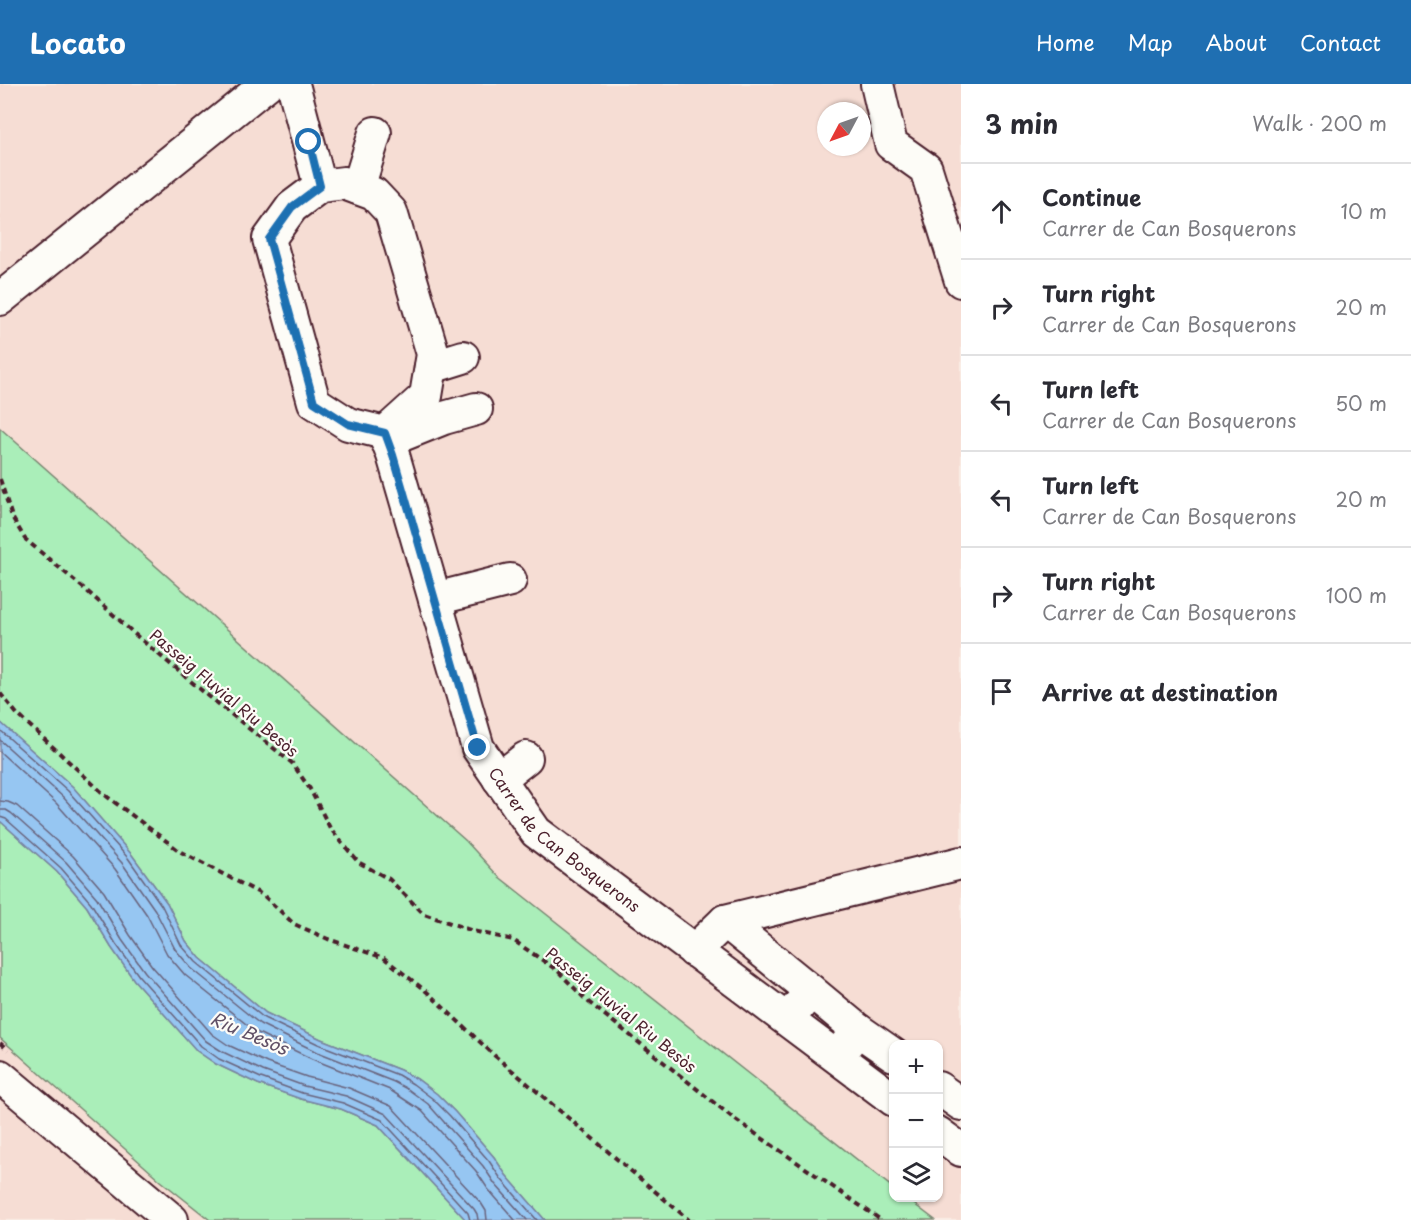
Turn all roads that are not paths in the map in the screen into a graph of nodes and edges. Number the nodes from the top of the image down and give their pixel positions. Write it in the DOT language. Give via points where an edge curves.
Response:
graph roads {
  1 [pos="267,84"];
  2 [pos="294,84"];
  3 [pos="877,84"];
  4 [pos="375,133"];
  5 [pos="320,186"];
  6 [pos="358,188"];
  7 [pos="961,281"];
  8 [pos="0,298"];
  9 [pos="463,357"];
  10 [pos="430,368"];
  11 [pos="476,409"];
  12 [pos="386,437"];
  13 [pos="510,580"];
  14 [pos="435,599"];
  15 [pos="526,758"];
  16 [pos="500,779"];
  17 [pos="961,863"];
  18 [pos="725,921"];
  19 [pos="694,951"];
  20 [pos="811,991"];
  21 [pos="788,1020"];
  22 [pos="858,1030"];
  23 [pos="889,1052"];
  24 [pos="836,1057"];
  25 [pos="0,1076"];
  26 [pos="943,1091"];
  27 [pos="889,1096"];
  28 [pos="961,1104"];
  29 [pos="172,1220"];
  1 -- 8 [label="street"];
  2 -- 5 [label="street"];
  3 -- 7 [label="street" via="891,144 926,169"];
  4 -- 6 [label="street"];
  5 -- 6 [label="street" via="344,183"];
  5 -- 12 [label="street" via="292,207 269,239 314,402 348,424"];
  6 -- 10 [label="street" via="374,194 391,212 433,354"];
  9 -- 10 [label="street"];
  10 -- 12 [label="street" via="426,396"];
  11 -- 12 [label="street"];
  12 -- 14 [label="street, Carrer de Can Bosquerons"];
  13 -- 14 [label="street"];
  14 -- 16 [label="street, Carrer de Can Bosquerons" via="463,654 478,748"];
  15 -- 16 [label="street"];
  16 -- 19 [label="street, Carrer de Can Bosquerons" via="536,832"];
  17 -- 18 [label="street"];
  18 -- 19 [label="street"];
  18 -- 20 [label="street"];
  19 -- 21 [label="street, Carrer de Can Bosquerons"];
  20 -- 21 [label="street"];
  20 -- 22 [label="street"];
  21 -- 24 [label="street, Carrer de Can Bosquerons"];
  22 -- 23 [label="street"];
  22 -- 24 [label="street"];
  24 -- 27 [label="street, Carrer de Can Bosquerons"];
  25 -- 29 [label="street"];
  26 -- 28 [label="street"];
}
